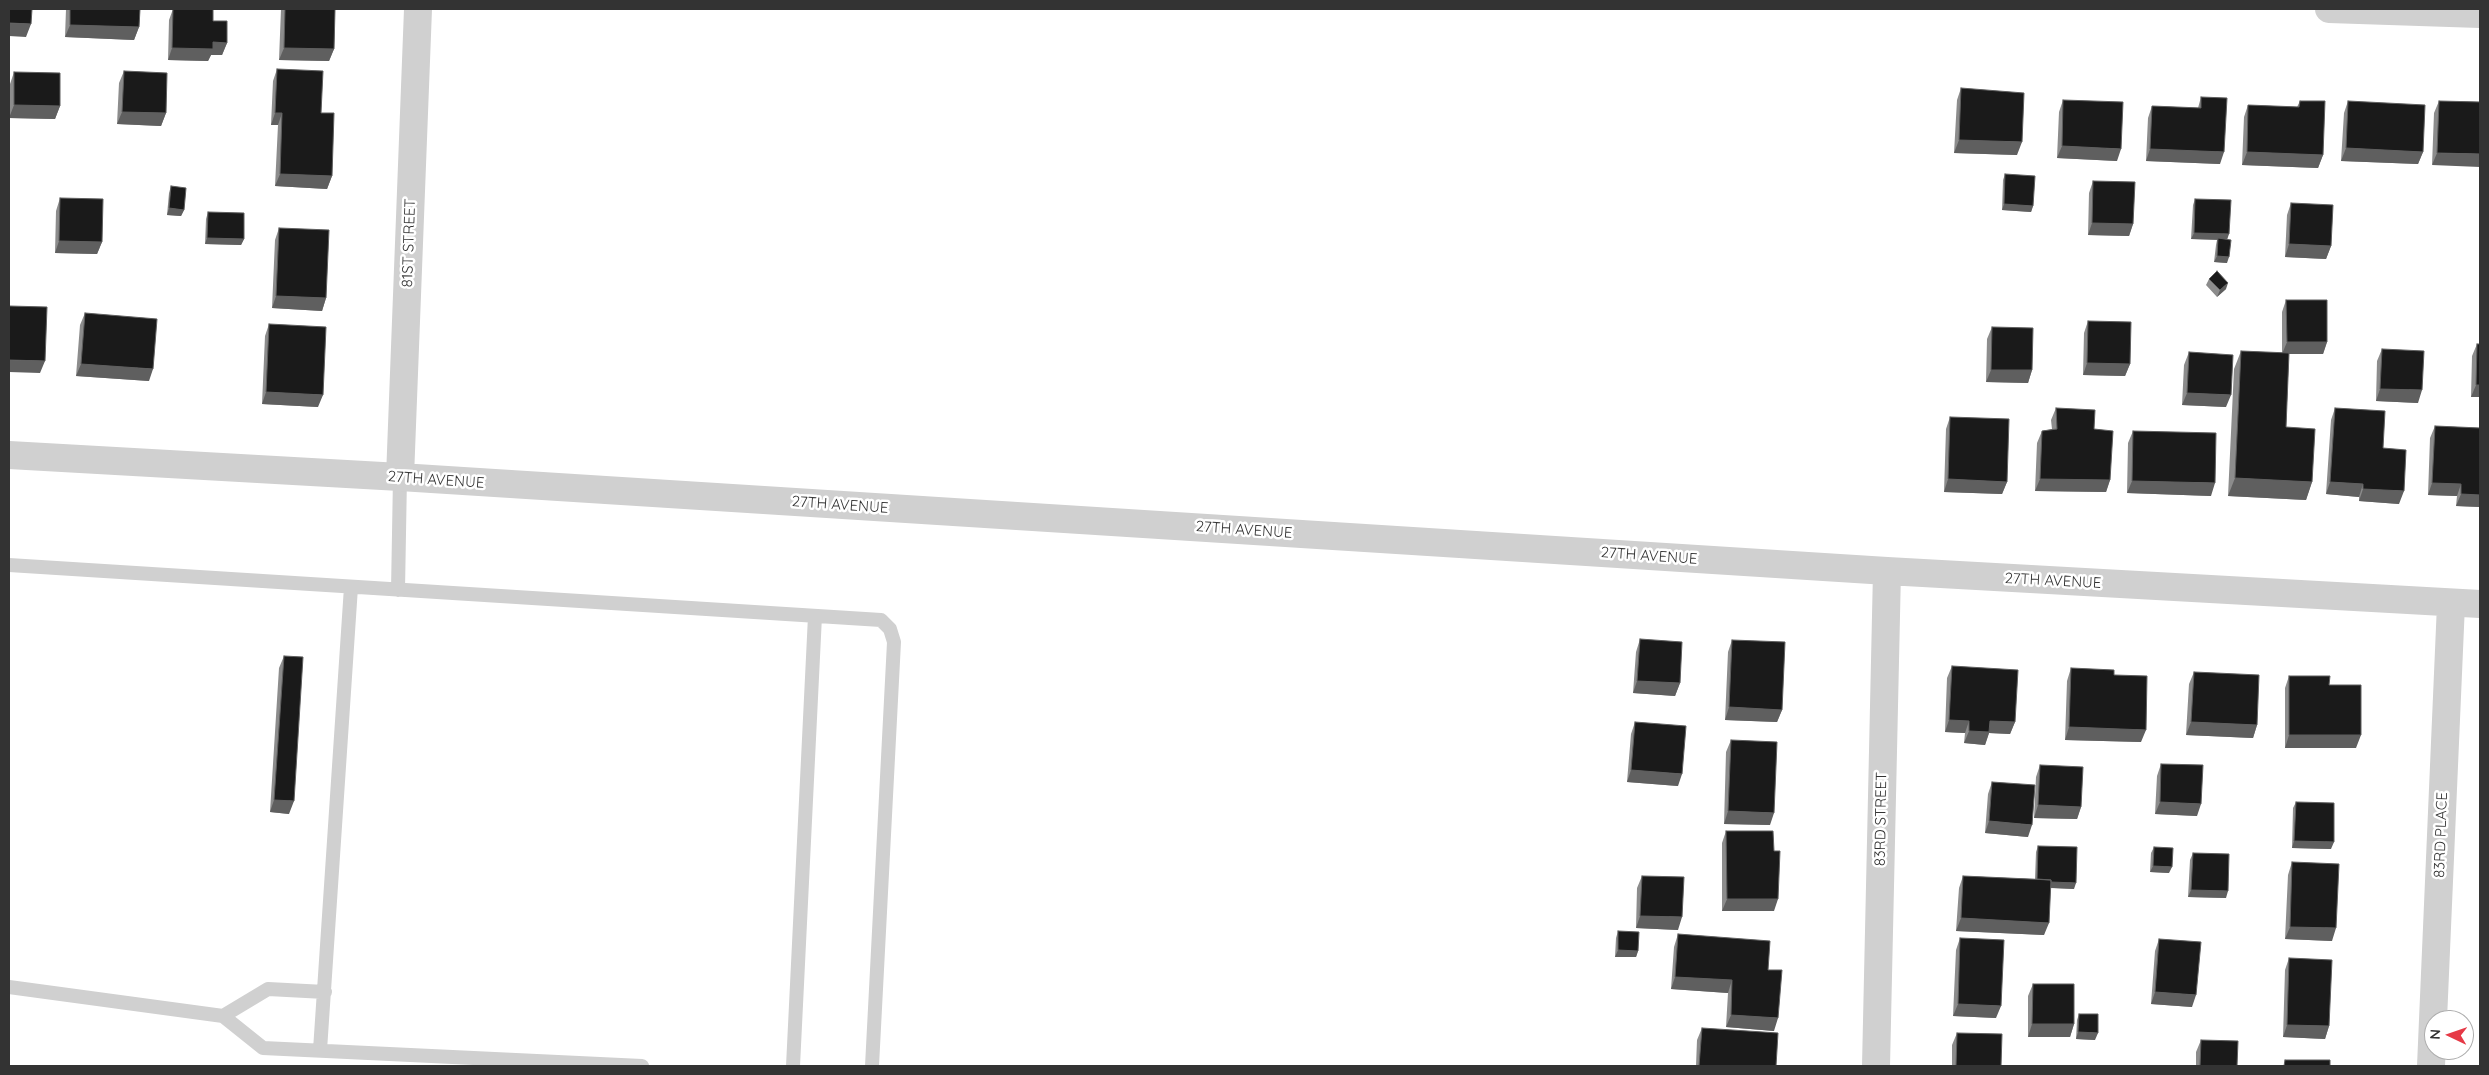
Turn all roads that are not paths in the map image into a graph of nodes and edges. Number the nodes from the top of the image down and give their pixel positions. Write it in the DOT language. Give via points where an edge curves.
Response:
graph roads {
  1 [pos="418,9"];
  2 [pos="2330,9"];
  3 [pos="2480,14"];
  4 [pos="9,455"];
  5 [pos="400,477"];
  6 [pos="9,565"];
  7 [pos="1887,571"];
  8 [pos="351,587"];
  9 [pos="398,590"];
  10 [pos="2450,604"];
  11 [pos="2480,604"];
  12 [pos="815,616"];
  13 [pos="9,986"];
  14 [pos="325,992"];
  15 [pos="223,1016"];
  16 [pos="320,1050"];
  17 [pos="642,1066"];
  18 [pos="793,1066"];
  19 [pos="872,1066"];
  20 [pos="1876,1066"];
  21 [pos="2431,1066"];
  1 -- 5 [label="street, 81ST STREET"];
  2 -- 3 [label="street"];
  4 -- 5 [label="street, 27TH AVENUE"];
  5 -- 7 [label="street, 27TH AVENUE"];
  5 -- 9 [label="lane"];
  6 -- 8 [label="lane"];
  7 -- 10 [label="street, 27TH AVENUE"];
  7 -- 20 [label="street, 83RD STREET"];
  8 -- 9 [label="lane"];
  8 -- 14 [label="lane"];
  9 -- 12 [label="lane"];
  10 -- 11 [label="street, 27TH AVENUE"];
  10 -- 21 [label="street, 83RD PLACE"];
  12 -- 18 [label="lane"];
  12 -- 19 [label="lane" via="881,620 890,629 894,642"];
  13 -- 15 [label="lane"];
  14 -- 15 [label="lane" via="268,990"];
  14 -- 16 [label="lane"];
  15 -- 16 [label="lane" via="263,1048"];
  16 -- 17 [label="lane"];
}
